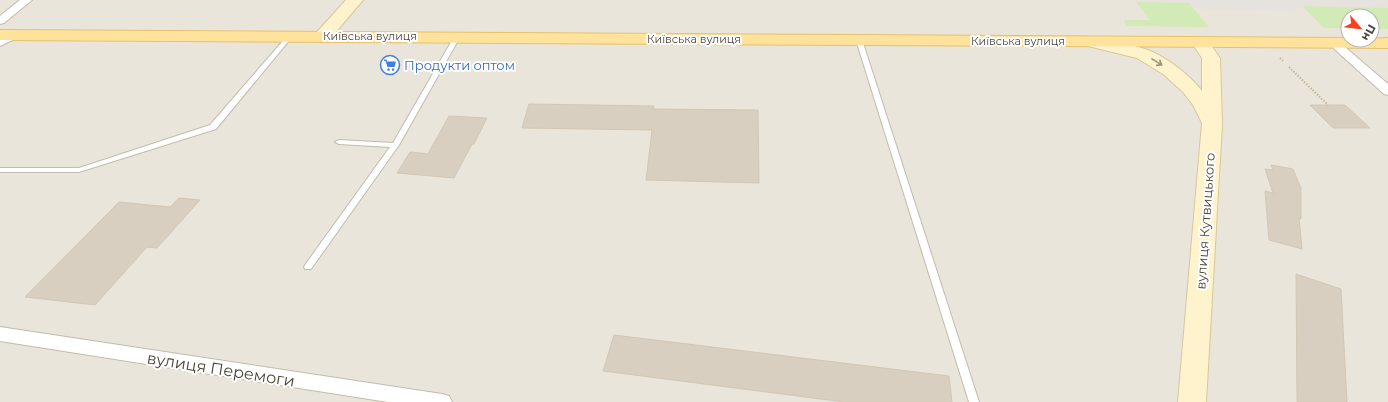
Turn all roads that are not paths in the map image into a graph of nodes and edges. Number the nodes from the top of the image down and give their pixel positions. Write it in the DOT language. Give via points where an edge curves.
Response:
graph roads {
  1 [pos="28,0"];
  2 [pos="355,0"];
  3 [pos="0,21"];
  4 [pos="8,35"];
  5 [pos="290,36"];
  6 [pos="323,36"];
  7 [pos="457,37"];
  8 [pos="860,40"];
  9 [pos="1094,42"];
  10 [pos="1200,42"];
  11 [pos="0,43"];
  12 [pos="1334,43"];
  13 [pos="1388,43"];
  14 [pos="1388,91"];
  15 [pos="1212,124"];
  16 [pos="339,142"];
  17 [pos="395,144"];
  18 [pos="0,170"];
  19 [pos="308,267"];
  20 [pos="0,334"];
  21 [pos="442,402"];
  22 [pos="974,402"];
  23 [pos="1192,402"];
  1 -- 3 [label="street"];
  2 -- 6 [label="street"];
  4 -- 5 [label="main road, Київська вулиця"];
  4 -- 11 [label="street"];
  5 -- 6 [label="main road, Київська вулиця"];
  5 -- 18 [label="lane" via="213,127 79,170"];
  6 -- 7 [label="main road, Київська вулиця"];
  7 -- 8 [label="main road, Київська вулиця"];
  7 -- 17 [label="lane"];
  8 -- 9 [label="main road, Київська вулиця"];
  8 -- 22 [label="lane"];
  9 -- 10 [label="main road, Київська вулиця"];
  9 -- 15 [label="street, one-way" via="1143,54 1169,70 1190,88"];
  10 -- 12 [label="main road, Київська вулиця"];
  10 -- 15 [label="street, вулиця Кутвицького" via="1211,58"];
  12 -- 13 [label="main road, Київська вулиця"];
  12 -- 14 [label="street"];
  15 -- 23 [label="street, вулиця Кутвицького"];
  16 -- 17 [label="lane"];
  17 -- 19 [label="lane"];
  20 -- 21 [label="street, вулиця Перемоги"];
}
